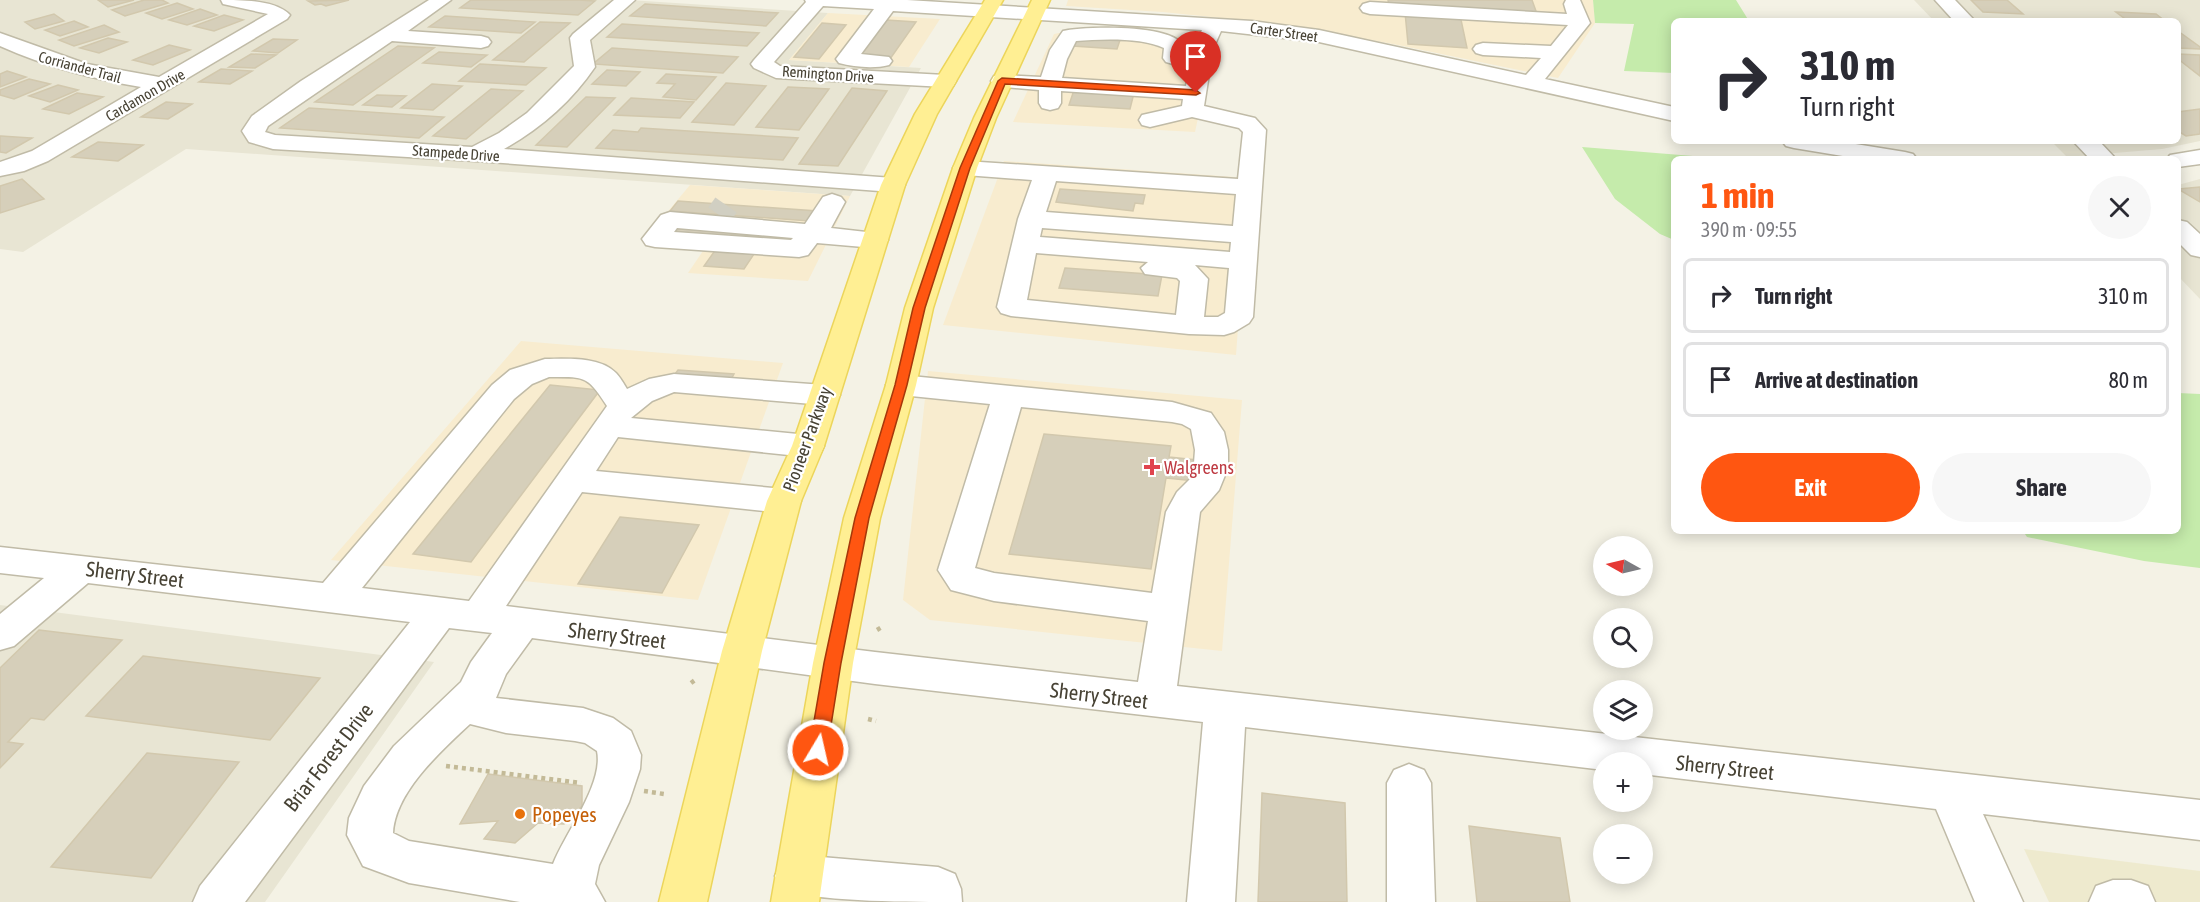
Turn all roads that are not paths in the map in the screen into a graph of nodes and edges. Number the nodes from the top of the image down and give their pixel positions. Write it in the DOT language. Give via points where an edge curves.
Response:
graph roads {
  1 [pos="230,0"];
  2 [pos="441,0"];
  3 [pos="626,0"];
  4 [pos="816,0"];
  5 [pos="1572,0"];
  6 [pos="1944,0"];
  7 [pos="880,2"];
  8 [pos="1369,4"];
  9 [pos="991,5"];
  10 [pos="1038,6"];
  11 [pos="1962,18"];
  12 [pos="1578,20"];
  13 [pos="1214,24"];
  14 [pos="388,35"];
  15 [pos="0,39"];
  16 [pos="481,42"];
  17 [pos="1371,47"];
  18 [pos="1483,49"];
  19 [pos="1556,52"];
  20 [pos="906,58"];
  21 [pos="1173,58"];
  22 [pos="947,67"];
  23 [pos="1002,81"];
  24 [pos="1531,83"];
  25 [pos="163,84"];
  26 [pos="1050,93"];
  27 [pos="1194,102"];
  28 [pos="1671,113"];
  29 [pos="1150,120"];
  30 [pos="1812,144"];
  31 [pos="2088,144"];
  32 [pos="475,154"];
  33 [pos="1886,156"];
  34 [pos="2101,156"];
  35 [pos="2200,157"];
  36 [pos="2181,160"];
  37 [pos="965,168"];
  38 [pos="0,169"];
  39 [pos="1044,179"];
  40 [pos="1249,187"];
  41 [pos="689,193"];
  42 [pos="890,196"];
  43 [pos="832,202"];
  44 [pos="1205,216"];
  45 [pos="2200,225"];
  46 [pos="2181,227"];
  47 [pos="708,230"];
  48 [pos="2181,230"];
  49 [pos="1026,241"];
  50 [pos="804,242"];
  51 [pos="1245,248"];
  52 [pos="2200,249"];
  53 [pos="871,250"];
  54 [pos="1190,325"];
  55 [pos="901,385"];
  56 [pos="824,396"];
  57 [pos="1008,396"];
  58 [pos="616,416"];
  59 [pos="808,446"];
  60 [pos="573,480"];
  61 [pos="784,501"];
  62 [pos="0,560"];
  63 [pos="82,568"];
  64 [pos="332,598"];
  65 [pos="1169,610"];
  66 [pos="458,615"];
  67 [pos="522,623"];
  68 [pos="0,635"];
  69 [pos="742,651"];
  70 [pos="832,663"];
  71 [pos="475,694"];
  72 [pos="1155,701"];
  73 [pos="1225,709"];
  74 [pos="1409,783"];
  75 [pos="1952,792"];
  76 [pos="2200,820"];
  77 [pos="796,889"];
  78 [pos="576,896"];
  79 [pos="217,902"];
  80 [pos="683,902"];
  81 [pos="938,902"];
  82 [pos="1211,902"];
  83 [pos="1411,902"];
  84 [pos="1999,902"];
  85 [pos="2113,902"];
  86 [pos="2131,902"];
  1 -- 25 [label="street, Cardamon Drive" via="275,10 280,15"];
  2 -- 14 [label="street, Stampede Drive"];
  3 -- 32 [label="street" via="580,38 585,67 571,84 539,116 499,144"];
  4 -- 7 [label="street, Carter Street"];
  4 -- 22 [label="street, Remington Drive" via="761,64 776,72"];
  5 -- 12 [label="street"];
  6 -- 11 [label="street"];
  7 -- 9 [label="street, Carter Street"];
  7 -- 20 [label="street" via="846,59 889,62"];
  8 -- 12 [label="street"];
  8 -- 17 [label="street" via="1381,30"];
  9 -- 10 [label="street, Carter Street"];
  9 -- 22 [label="main road, Pioneer Parkway"];
  10 -- 13 [label="street, Carter Street" via="1192,13"];
  10 -- 23 [label="main road"];
  12 -- 19 [label="street" via="1580,23"];
  13 -- 17 [label="street, Carter Street" via="1319,36"];
  13 -- 27 [label="street" via="1203,49"];
  14 -- 16 [label="street"];
  14 -- 32 [label="street, Stampede Drive" via="260,121 253,130 257,137"];
  15 -- 25 [label="street, Corriander Trail" via="50,61"];
  17 -- 24 [label="street, Carter Street"];
  18 -- 19 [label="street"];
  19 -- 24 [label="street"];
  21 -- 26 [label="street" via="1174,45 1159,38 1076,33 1070,35 1059,52"];
  22 -- 42 [label="main road, Pioneer Parkway"];
  23 -- 26 [label="street"];
  23 -- 37 [label="main road"];
  24 -- 28 [label="street, Carter Street"];
  25 -- 38 [label="street, Cardamon Drive" via="40,156"];
  26 -- 27 [label="street"];
  27 -- 29 [label="street"];
  27 -- 40 [label="street" via="1247,123 1255,130"];
  30 -- 33 [label="street"];
  31 -- 34 [label="street"];
  32 -- 42 [label="street, Stampede Drive"];
  35 -- 36 [label="street"];
  37 -- 39 [label="street"];
  37 -- 55 [label="main road" via="919,308"];
  39 -- 40 [label="street"];
  39 -- 44 [label="street" via="1202,197"];
  39 -- 49 [label="street"];
  40 -- 51 [label="street"];
  41 -- 43 [label="street"];
  42 -- 43 [label="street"];
  42 -- 53 [label="main road, Pioneer Parkway"];
  43 -- 50 [label="street" via="820,225"];
  44 -- 49 [label="street"];
  44 -- 51 [label="street"];
  45 -- 46 [label="street"];
  47 -- 50 [label="street" via="767,237 797,230"];
  48 -- 52 [label="street"];
  49 -- 51 [label="street"];
  49 -- 54 [label="street" via="1185,271 1194,279"];
  49 -- 54 [label="street" via="1011,308"];
  50 -- 53 [label="street" via="808,256"];
  51 -- 54 [label="street" via="1239,317 1224,326"];
  53 -- 56 [label="main road, Pioneer Parkway"];
  55 -- 57 [label="street"];
  55 -- 70 [label="main road" via="862,518"];
  56 -- 58 [label="street" via="659,384 642,392"];
  56 -- 59 [label="main road, Pioneer Parkway"];
  57 -- 65 [label="street" via="1172,412 1198,419 1206,426 1213,452 1207,482 1188,499 1184,512"];
  57 -- 65 [label="street" via="956,570 964,580 994,587"];
  58 -- 59 [label="street"];
  58 -- 60 [label="street, Briar Forest Drive"];
  58 -- 64 [label="street" via="604,378 582,368 545,368 521,377 503,392"];
  59 -- 61 [label="main road, Pioneer Parkway"];
  60 -- 61 [label="street"];
  60 -- 66 [label="street, Briar Forest Drive"];
  61 -- 69 [label="main road, Pioneer Parkway"];
  62 -- 63 [label="street, Sherry Street"];
  63 -- 64 [label="street, Sherry Street"];
  63 -- 68 [label="street"];
  64 -- 66 [label="street, Sherry Street"];
  65 -- 72 [label="street"];
  66 -- 67 [label="street, Sherry Street"];
  66 -- 79 [label="street, Briar Forest Drive"];
  67 -- 69 [label="street, Sherry Street"];
  67 -- 71 [label="street"];
  69 -- 70 [label="street, Sherry Street"];
  69 -- 80 [label="main road, Pioneer Parkway"];
  70 -- 72 [label="street, Sherry Street"];
  70 -- 77 [label="main road"];
  71 -- 78 [label="street" via="475,708 488,714 579,725 616,742 620,764 614,786 577,863"];
  71 -- 78 [label="street" via="443,722 389,783 374,811 370,835 379,851 409,862"];
  72 -- 73 [label="street, Sherry Street"];
  73 -- 75 [label="street, Sherry Street"];
  73 -- 82 [label="street"];
  74 -- 83 [label="street"];
  75 -- 76 [label="street, Sherry Street"];
  75 -- 84 [label="street"];
  77 -- 81 [label="street" via="938,889"];
  85 -- 86 [label="street"];
}
